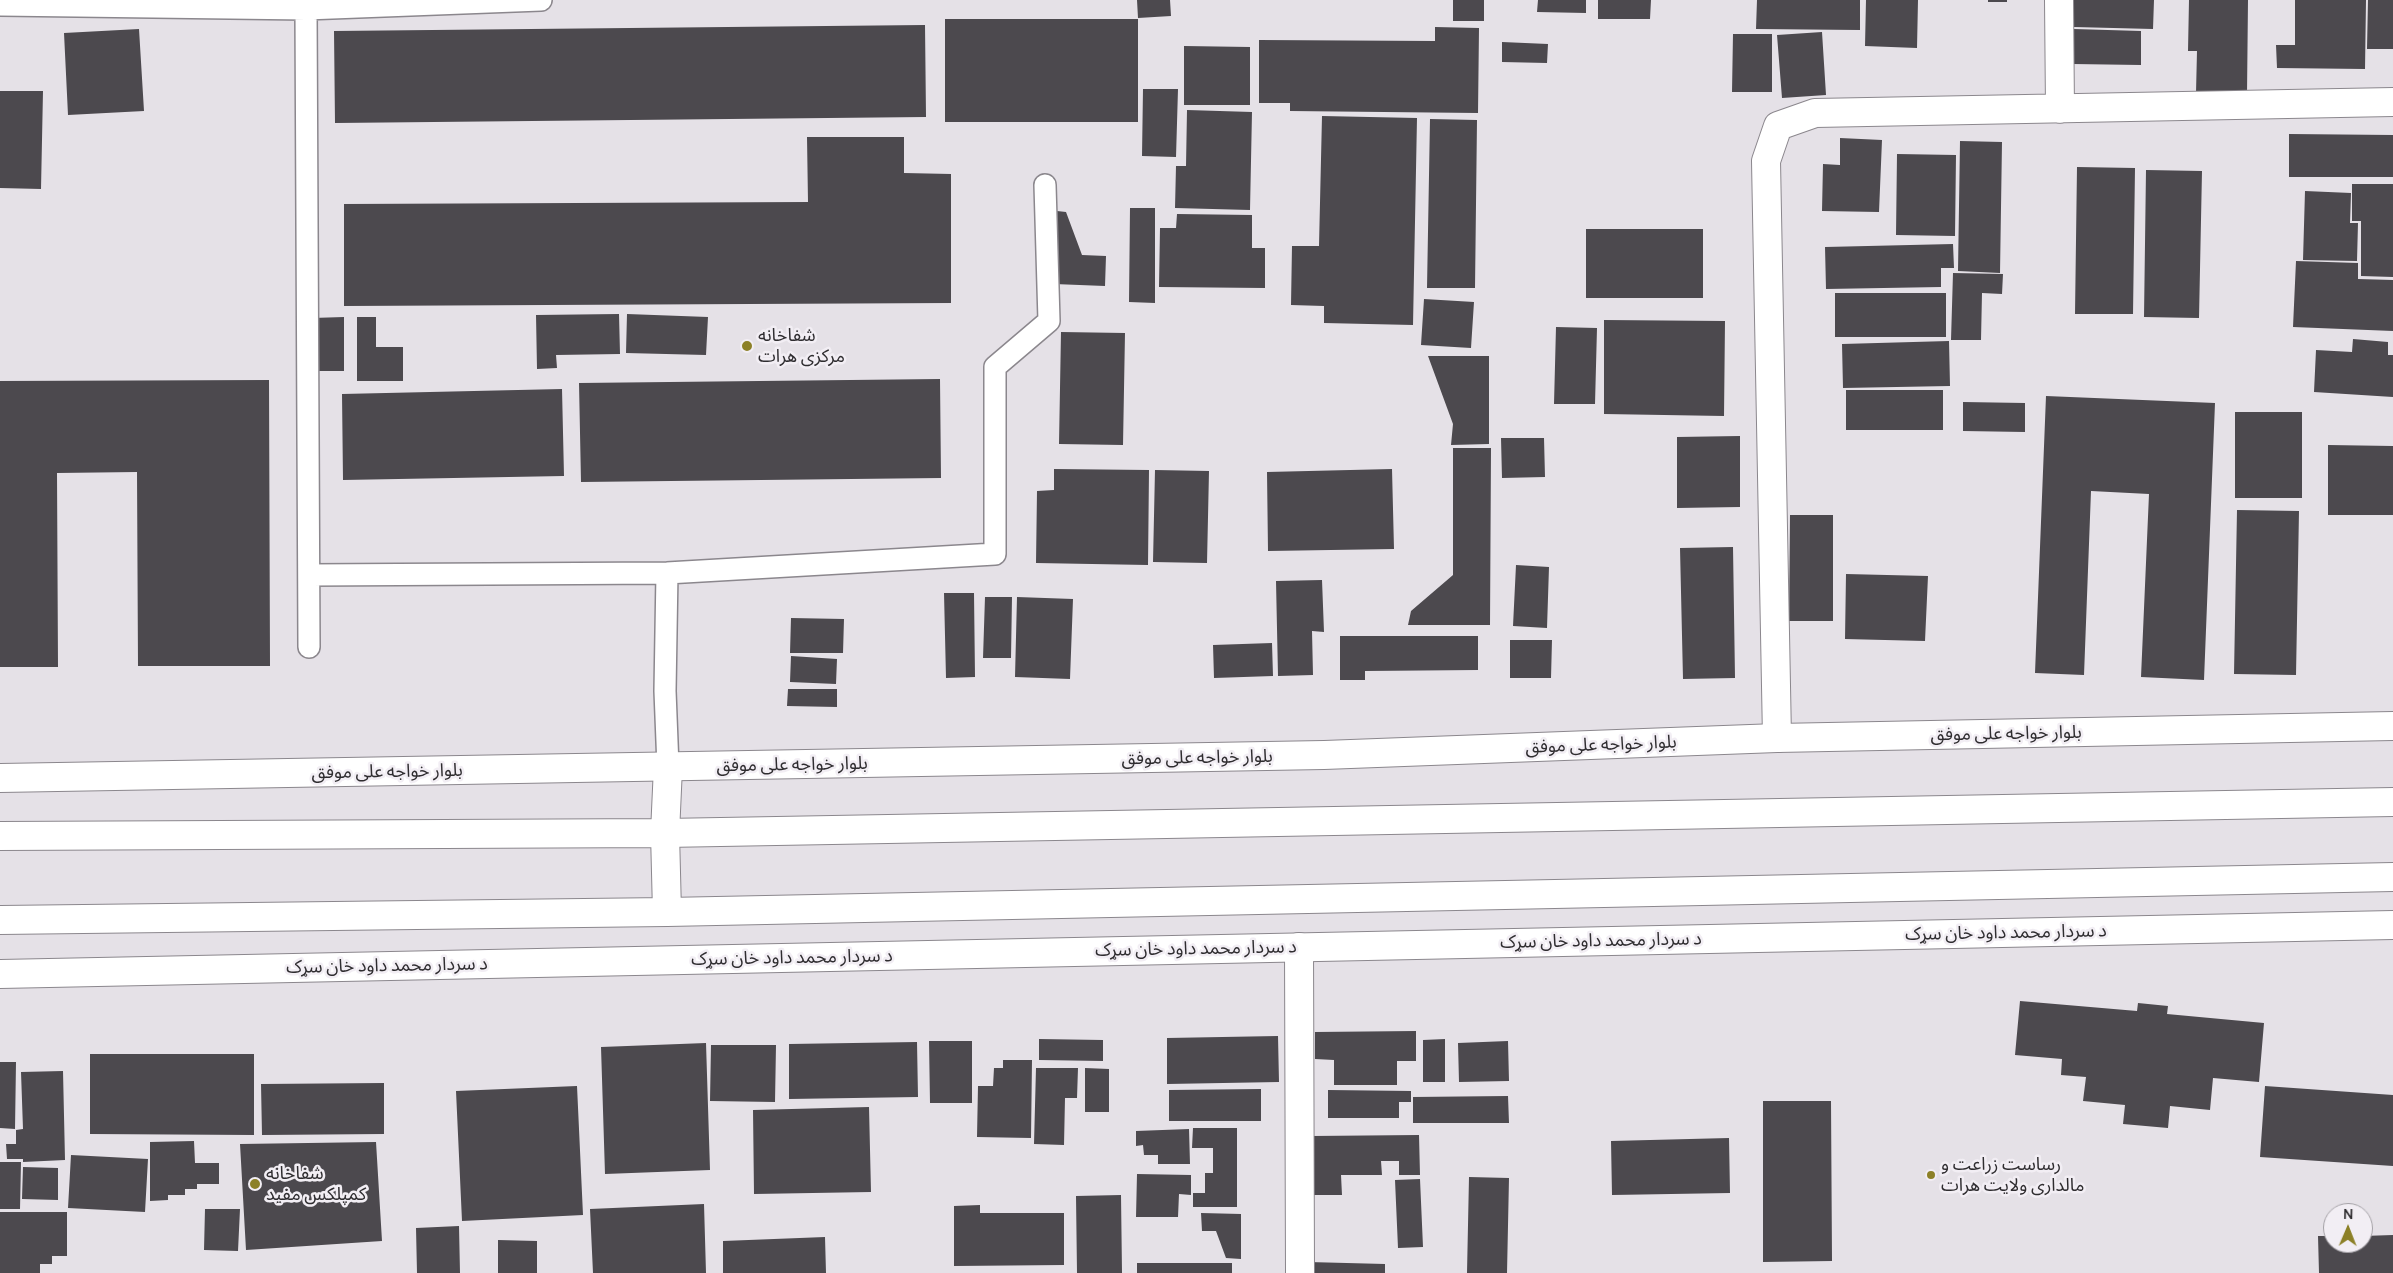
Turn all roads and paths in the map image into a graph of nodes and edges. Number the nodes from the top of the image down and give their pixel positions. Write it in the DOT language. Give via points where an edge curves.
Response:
graph roads {
  1 [pos="541,0"];
  2 [pos="2059,0"];
  3 [pos="207,4"];
  4 [pos="0,5"];
  5 [pos="306,9"];
  6 [pos="2393,102"];
  7 [pos="2060,109"];
  8 [pos="1045,185"];
  9 [pos="667,573"];
  10 [pos="310,575"];
  11 [pos="309,647"];
  12 [pos="2393,726"];
  13 [pos="1778,738"];
  14 [pos="668,767"];
  15 [pos="0,778"];
  16 [pos="2393,802"];
  17 [pos="665,833"];
  18 [pos="0,836"];
  19 [pos="2393,877"];
  20 [pos="667,912"];
  21 [pos="0,920"];
  22 [pos="2393,925"];
  23 [pos="1299,947"];
  24 [pos="0,974"];
  25 [pos="1300,1273"];
  1 -- 5 [label="lane"];
  2 -- 7 [label="main road"];
  3 -- 4 [label="lane"];
  3 -- 5 [label="lane"];
  5 -- 10 [label="lane"];
  6 -- 7 [label="main road"];
  7 -- 13 [label="main road" via="1815,113 1778,126 1766,162"];
  8 -- 9 [label="lane" via="1049,321 995,367 995,554"];
  9 -- 10 [label="lane"];
  9 -- 14 [label="lane" via="665,691"];
  10 -- 11 [label="lane"];
  12 -- 13 [label="main road, بلوار خواجه علی موفق"];
  13 -- 14 [label="main road, بلوار خواجه علی موفق" via="1324,755"];
  14 -- 15 [label="main road, بلوار خواجه علی موفق"];
  14 -- 17 [label="main road"];
  16 -- 17 [label="main road"];
  17 -- 18 [label="main road"];
  17 -- 20 [label="main road"];
  19 -- 20 [label="main road"];
  20 -- 21 [label="main road"];
  22 -- 23 [label="main road, د سردار محمد داود خان سړک"];
  23 -- 24 [label="main road, د سردار محمد داود خان سړک"];
  23 -- 25 [label="main road"];
}
